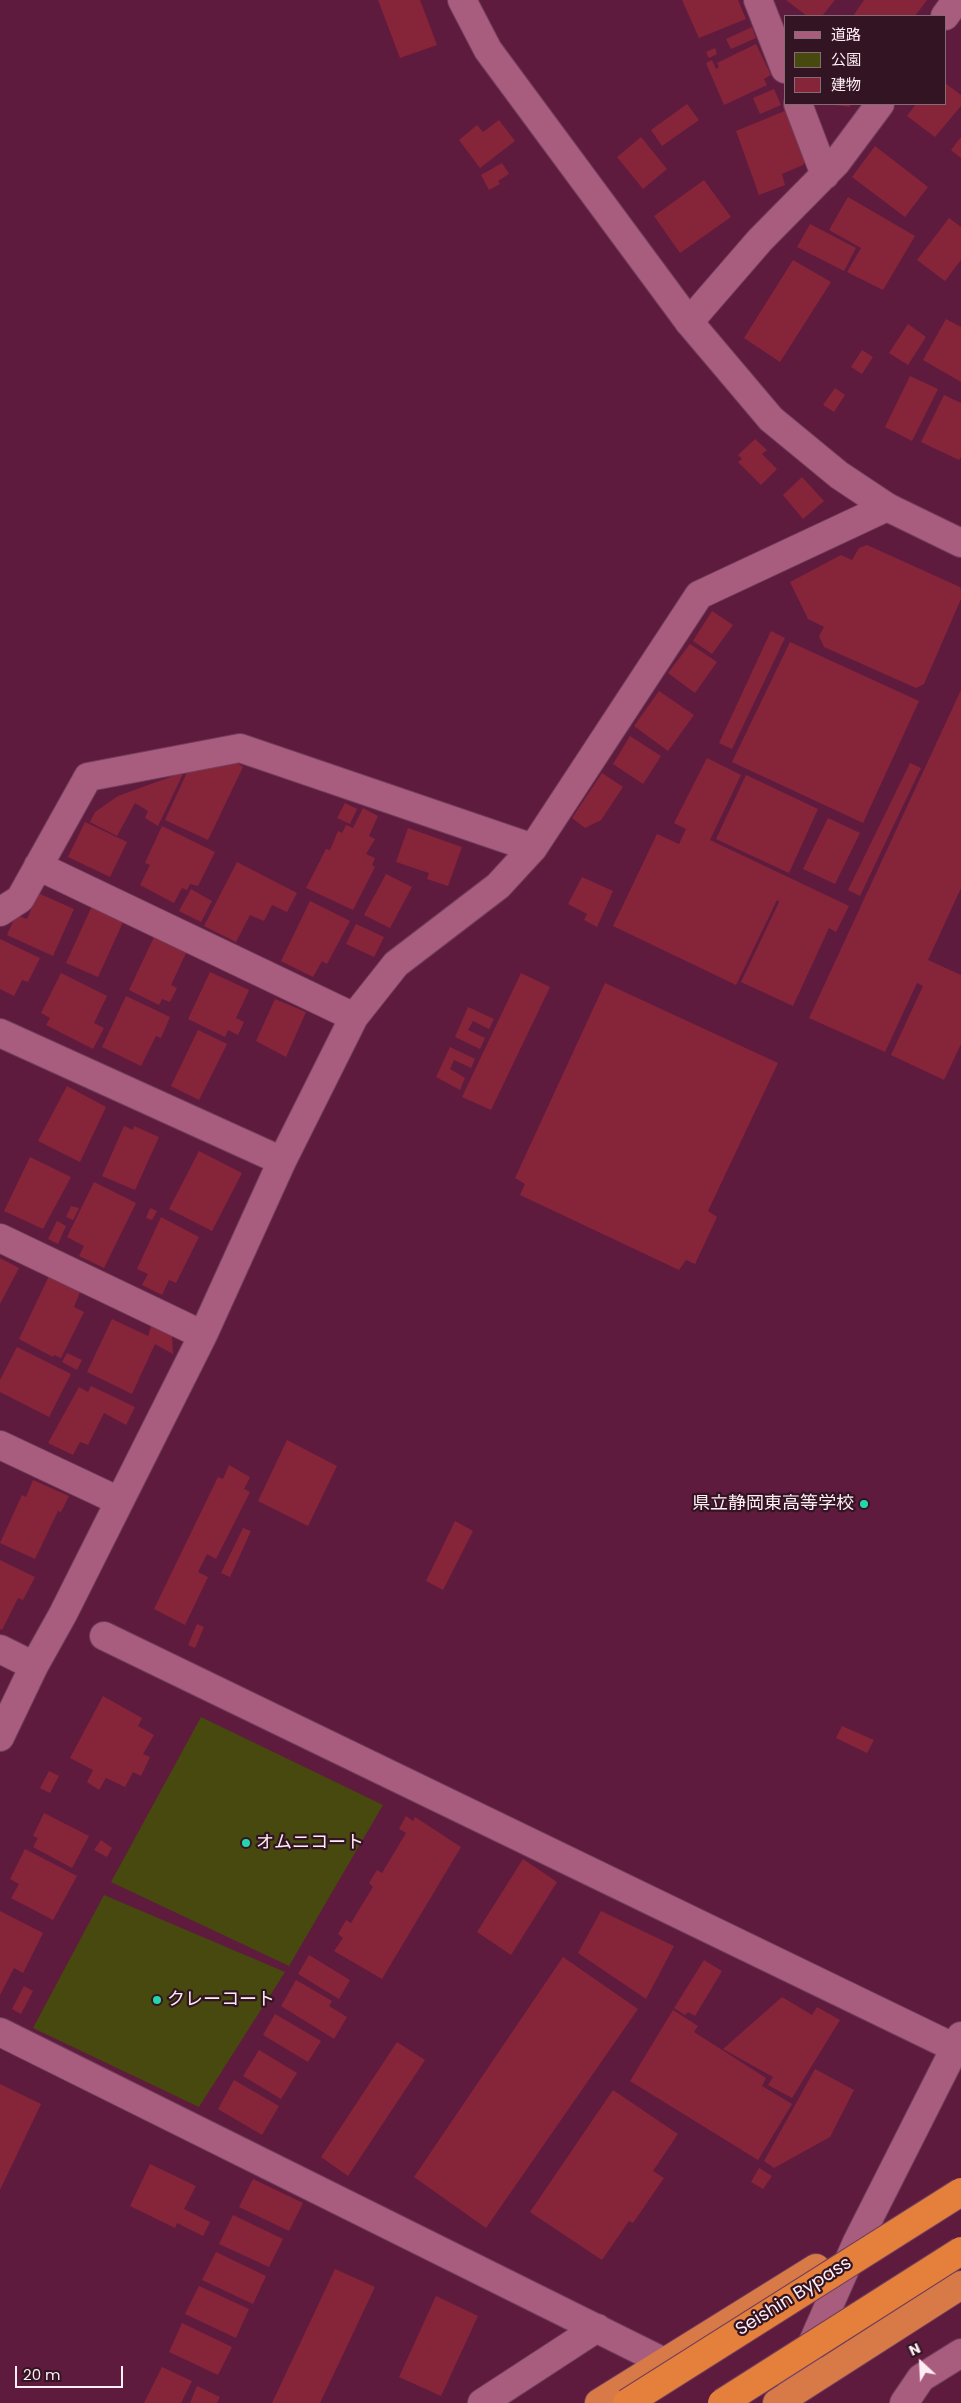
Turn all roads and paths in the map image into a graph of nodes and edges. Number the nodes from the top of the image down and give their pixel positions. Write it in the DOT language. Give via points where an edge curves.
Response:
graph roads {
  1 [pos="462,0"];
  2 [pos="758,0"];
  3 [pos="784,66"];
  4 [pos="798,105"];
  5 [pos="879,105"];
  6 [pos="825,175"];
  7 [pos="689,322"];
  8 [pos="887,507"];
  9 [pos="961,543"];
  10 [pos="533,848"];
  11 [pos="38,866"];
  12 [pos="0,912"];
  13 [pos="354,1017"];
  14 [pos="0,1033"];
  15 [pos="282,1161"];
  16 [pos="0,1238"];
  17 [pos="203,1335"];
  18 [pos="0,1445"];
  19 [pos="119,1501"];
  20 [pos="104,1636"];
  21 [pos="0,1649"];
  22 [pos="34,1666"];
  23 [pos="0,1737"];
  24 [pos="0,2032"];
  25 [pos="958,2042"];
  26 [pos="961,2177"];
  27 [pos="961,2192"];
  28 [pos="857,2242"];
  29 [pos="961,2251"];
  30 [pos="961,2285"];
  31 [pos="597,2328"];
  32 [pos="961,2353"];
  33 [pos="664,2362"];
  34 [pos="785,2400"];
  35 [pos="482,2403"];
  36 [pos="599,2403"];
  37 [pos="627,2403"];
  38 [pos="722,2403"];
  39 [pos="904,2403"];
  1 -- 7 [label="street" via="488,50"];
  2 -- 3 [label="street"];
  4 -- 6 [label="street"];
  5 -- 6 [label="street"];
  6 -- 7 [label="street" via="760,240"];
  7 -- 8 [label="street" via="771,419 839,475"];
  8 -- 9 [label="street"];
  8 -- 10 [label="street" via="699,595"];
  10 -- 11 [label="street" via="240,748 88,777"];
  10 -- 13 [label="street" via="498,886 396,964"];
  11 -- 12 [label="street" via="20,899"];
  11 -- 13 [label="street"];
  13 -- 15 [label="street"];
  14 -- 15 [label="street"];
  15 -- 17 [label="street"];
  16 -- 17 [label="street"];
  17 -- 19 [label="street"];
  18 -- 19 [label="street"];
  19 -- 22 [label="street"];
  20 -- 25 [label="street"];
  21 -- 22 [label="street"];
  22 -- 23 [label="street"];
  24 -- 31 [label="street"];
  25 -- 28 [label="street"];
  26 -- 28 [label="highway"];
  27 -- 37 [label="highway, Seishin Bypass, bridge"];
  28 -- 33 [label="highway"];
  28 -- 34 [label="street"];
  29 -- 38 [label="highway, bridge"];
  30 -- 34 [label="highway"];
  31 -- 33 [label="street"];
  31 -- 35 [label="street"];
  32 -- 39 [label="street" via="921,2378"];
  33 -- 36 [label="highway"];
}
